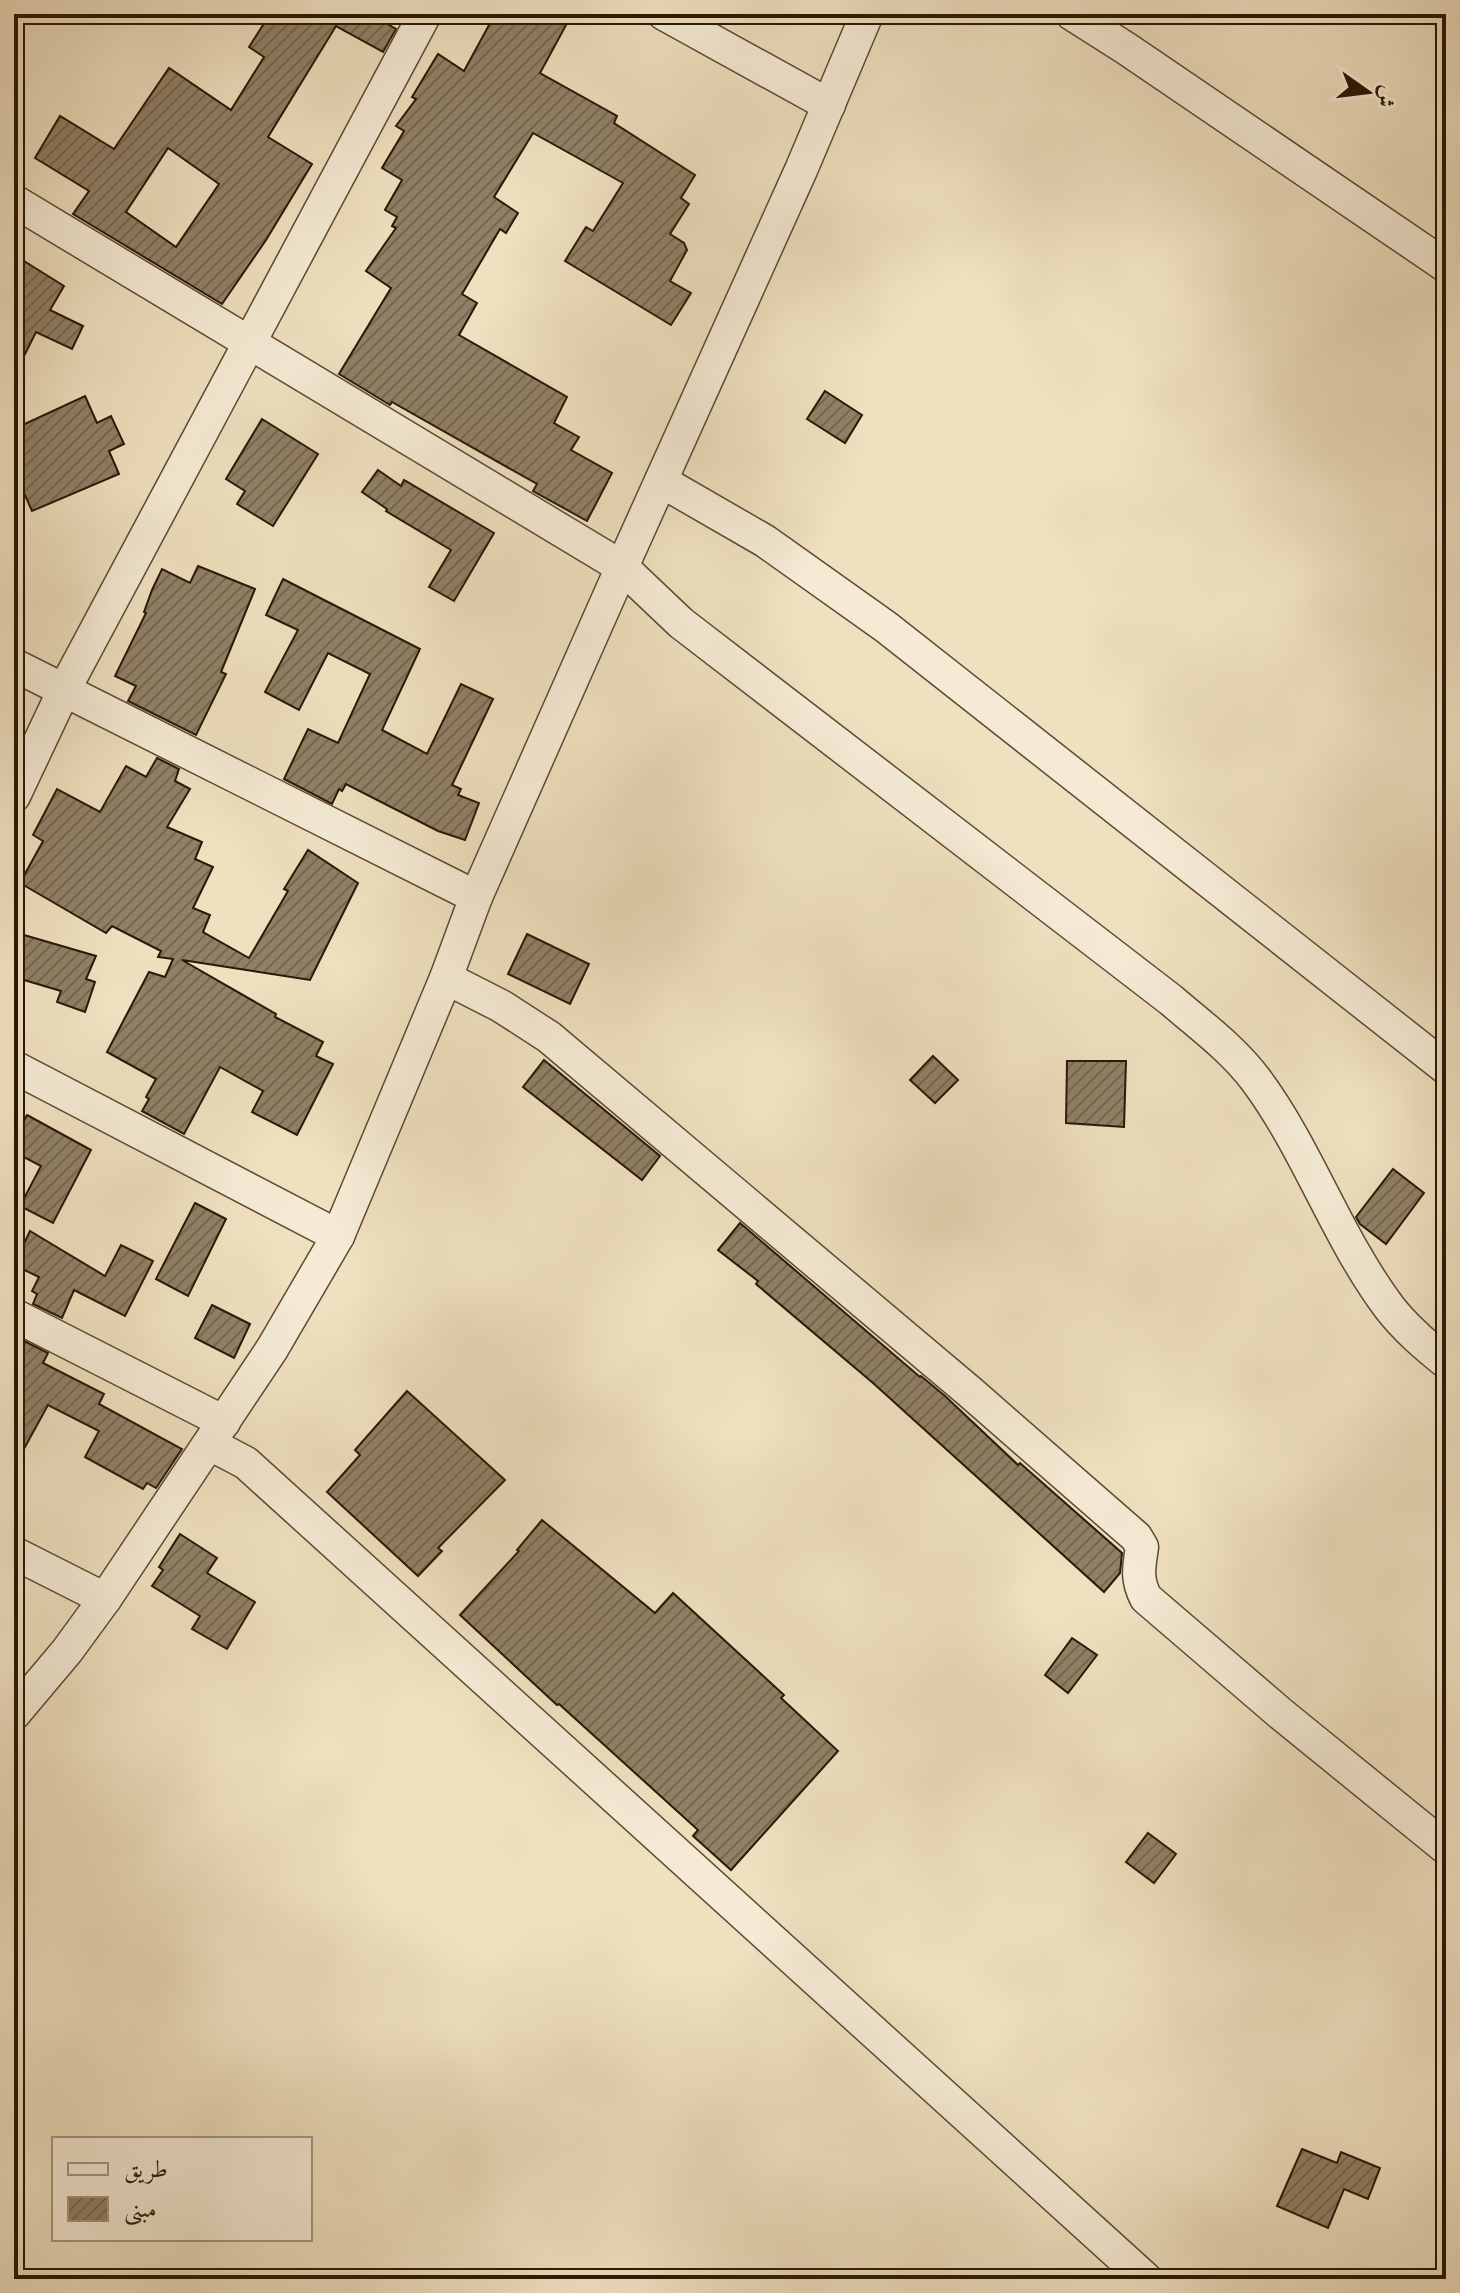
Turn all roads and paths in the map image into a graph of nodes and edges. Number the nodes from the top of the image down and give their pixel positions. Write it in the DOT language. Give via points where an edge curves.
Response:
graph roads {
  1 [pos="425,14"];
  2 [pos="664,14"];
  3 [pos="867,14"];
  4 [pos="1072,14"];
  5 [pos="829,105"];
  6 [pos="14,201"];
  7 [pos="1446,266"];
  8 [pos="249,345"];
  9 [pos="661,481"];
  10 [pos="622,567"];
  11 [pos="14,665"];
  12 [pos="64,690"];
  13 [pos="14,796"];
  14 [pos="476,897"];
  15 [pos="446,978"];
  16 [pos="14,1067"];
  17 [pos="1446,1068"];
  18 [pos="338,1236"];
  19 [pos="14,1315"];
  20 [pos="1446,1362"];
  21 [pos="217,1433"];
  22 [pos="14,1553"];
  23 [pos="105,1599"];
  24 [pos="14,1714"];
  25 [pos="1446,1848"];
  26 [pos="1146,2279"];
  1 -- 8 [label="street"];
  2 -- 5 [label="street"];
  3 -- 5 [label="street"];
  4 -- 7 [label="street"];
  5 -- 9 [label="street"];
  6 -- 8 [label="street"];
  8 -- 10 [label="street"];
  8 -- 12 [label="street"];
  9 -- 10 [label="street"];
  9 -- 17 [label="street" via="765,541 886,627"];
  10 -- 14 [label="street"];
  10 -- 20 [label="street" via="681,623 1171,1000 1239,1059 1276,1109 1389,1307"];
  11 -- 12 [label="street"];
  12 -- 13 [label="street"];
  12 -- 14 [label="street"];
  14 -- 15 [label="street"];
  15 -- 18 [label="street"];
  15 -- 25 [label="street" via="549,1037 970,1392 1136,1537 1142,1547 1138,1583 1146,1598"];
  16 -- 18 [label="street"];
  18 -- 21 [label="street"];
  19 -- 21 [label="street"];
  21 -- 23 [label="street"];
  21 -- 26 [label="street"];
  22 -- 23 [label="street"];
  23 -- 24 [label="street"];
}
